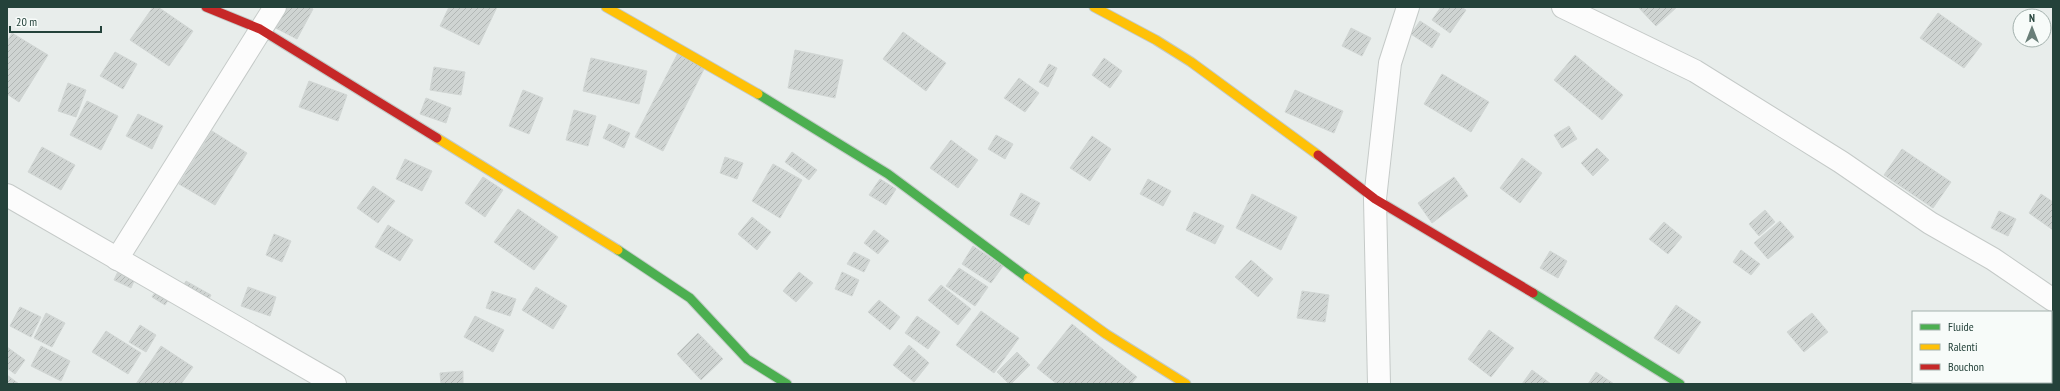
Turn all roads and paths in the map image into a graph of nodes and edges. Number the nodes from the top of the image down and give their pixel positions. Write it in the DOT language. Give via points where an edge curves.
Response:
graph roads {
  1 [pos="206,7"];
  2 [pos="275,7"];
  3 [pos="606,7"];
  4 [pos="1094,7"];
  5 [pos="1408,7"];
  6 [pos="1563,7"];
  7 [pos="260,29"];
  8 [pos="7,195"];
  9 [pos="1374,199"];
  10 [pos="117,259"];
  11 [pos="2053,300"];
  12 [pos="335,384"];
  13 [pos="787,384"];
  14 [pos="1186,384"];
  15 [pos="1379,384"];
  16 [pos="1680,384"];
  1 -- 7 [label="street"];
  2 -- 7 [label="street"];
  3 -- 14 [label="street" via="867,160 919,195 1119,343"];
  4 -- 9 [label="street" via="1191,62"];
  5 -- 9 [label="street" via="1390,63"];
  6 -- 11 [label="street" via="1695,72 1841,162 1930,223 1993,259"];
  7 -- 10 [label="street"];
  7 -- 13 [label="street" via="625,254 690,298 747,359"];
  8 -- 10 [label="street"];
  9 -- 15 [label="street"];
  9 -- 16 [label="street"];
  10 -- 12 [label="street"];
}
